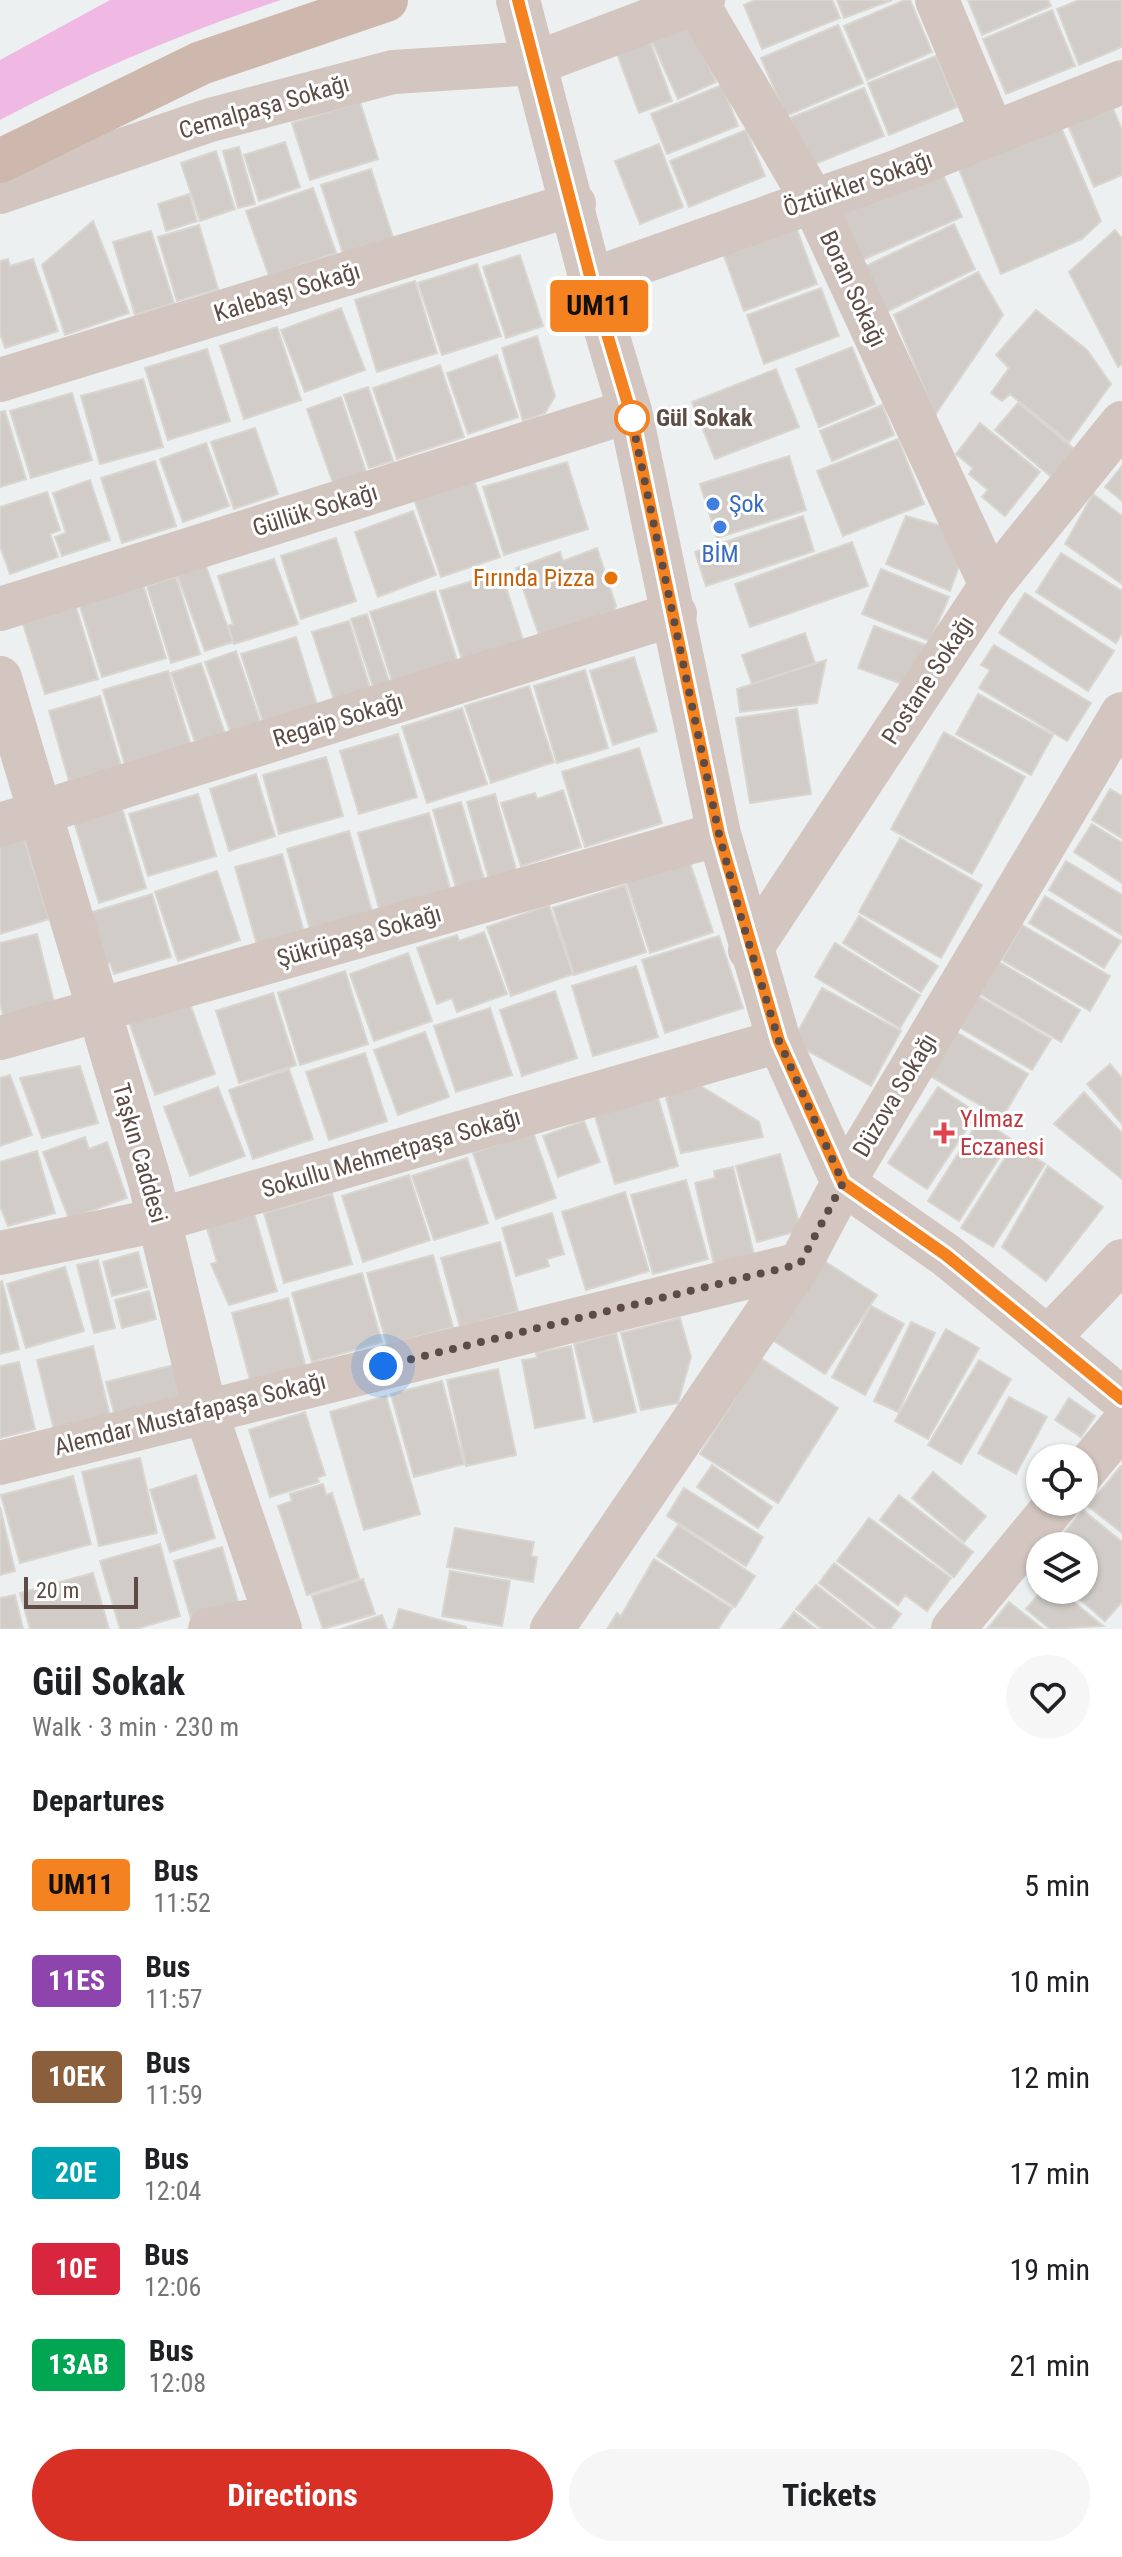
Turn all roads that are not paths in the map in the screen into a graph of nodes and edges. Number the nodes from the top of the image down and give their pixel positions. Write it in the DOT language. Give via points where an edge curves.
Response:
graph roads {
  1 [pos="386,0"];
  2 [pos="937,0"];
  3 [pos="700,1"];
  4 [pos="520,6"];
  5 [pos="536,63"];
  6 [pos="1122,82"];
  7 [pos="993,134"];
  8 [pos="0,161"];
  9 [pos="0,192"];
  10 [pos="812,199"];
  11 [pos="574,204"];
  12 [pos="591,280"];
  13 [pos="0,380"];
  14 [pos="630,411"];
  15 [pos="1122,423"];
  16 [pos="991,585"];
  17 [pos="0,609"];
  18 [pos="675,614"];
  19 [pos="0,678"];
  20 [pos="1122,714"];
  21 [pos="42,813"];
  22 [pos="0,825"];
  23 [pos="719,834"];
  24 [pos="750,950"];
  25 [pos="99,1010"];
  26 [pos="0,1038"];
  27 [pos="779,1041"];
  28 [pos="843,1183"];
  29 [pos="159,1220"];
  30 [pos="0,1253"];
  31 [pos="1122,1261"];
  32 [pos="800,1264"];
  33 [pos="1048,1338"];
  34 [pos="1122,1399"];
  35 [pos="205,1410"];
  36 [pos="1122,1425"];
  37 [pos="1098,1454"];
  38 [pos="0,1463"];
  39 [pos="1046,1516"];
  40 [pos="276,1623"];
  41 [pos="210,1629"];
  42 [pos="552,1629"];
  43 [pos="953,1629"];
  1 -- 8 [label="main road" via="201,63"];
  2 -- 7 [label="street"];
  3 -- 5 [label="street, Cemalpaşa Sokağı"];
  3 -- 10 [label="street, Boran Sokağı"];
  4 -- 5 [label="street"];
  5 -- 9 [label="street, Cemalpaşa Sokağı" via="393,72 210,120"];
  5 -- 11 [label="street"];
  6 -- 7 [label="street, Öztürkler Sokağı"];
  7 -- 10 [label="street, Öztürkler Sokağı"];
  10 -- 12 [label="street, Öztürkler Sokağı"];
  10 -- 16 [label="street, Boran Sokağı"];
  11 -- 12 [label="street"];
  11 -- 13 [label="street, Kalebaşı Sokağı"];
  12 -- 14 [label="street"];
  14 -- 17 [label="street, Güllük Sokağı"];
  14 -- 18 [label="street"];
  15 -- 16 [label="street, Postane Sokağı"];
  16 -- 24 [label="street, Postane Sokağı"];
  18 -- 21 [label="street, Regaip Sokağı"];
  18 -- 23 [label="street"];
  19 -- 21 [label="street, Taşkın Caddesi"];
  20 -- 28 [label="street, Düzova Sokağı"];
  21 -- 22 [label="street, Regaip Sokağı"];
  21 -- 25 [label="street, Taşkın Caddesi"];
  23 -- 24 [label="street"];
  23 -- 25 [label="street, Şükrüpaşa Sokağı"];
  24 -- 27 [label="street"];
  25 -- 26 [label="street, Şükrüpaşa Sokağı"];
  25 -- 29 [label="street, Taşkın Caddesi"];
  27 -- 28 [label="street"];
  27 -- 29 [label="street, Sokullu Mehmetpaşa Sokağı"];
  28 -- 32 [label="street, Düzova Sokağı"];
  28 -- 33 [label="street" via="946,1255"];
  29 -- 30 [label="street, Sokullu Mehmetpaşa Sokağı"];
  29 -- 35 [label="street, Taşkın Caddesi"];
  31 -- 33 [label="street"];
  32 -- 35 [label="street, Alemdar Mustafapaşa Sokağı"];
  32 -- 42 [label="street, Düzova Sokağı"];
  33 -- 34 [label="street"];
  35 -- 38 [label="street, Alemdar Mustafapaşa Sokağı"];
  35 -- 40 [label="street, Taşkın Caddesi"];
  36 -- 37 [label="street"];
  39 -- 43 [label="street"];
  40 -- 41 [label="street"];
}
